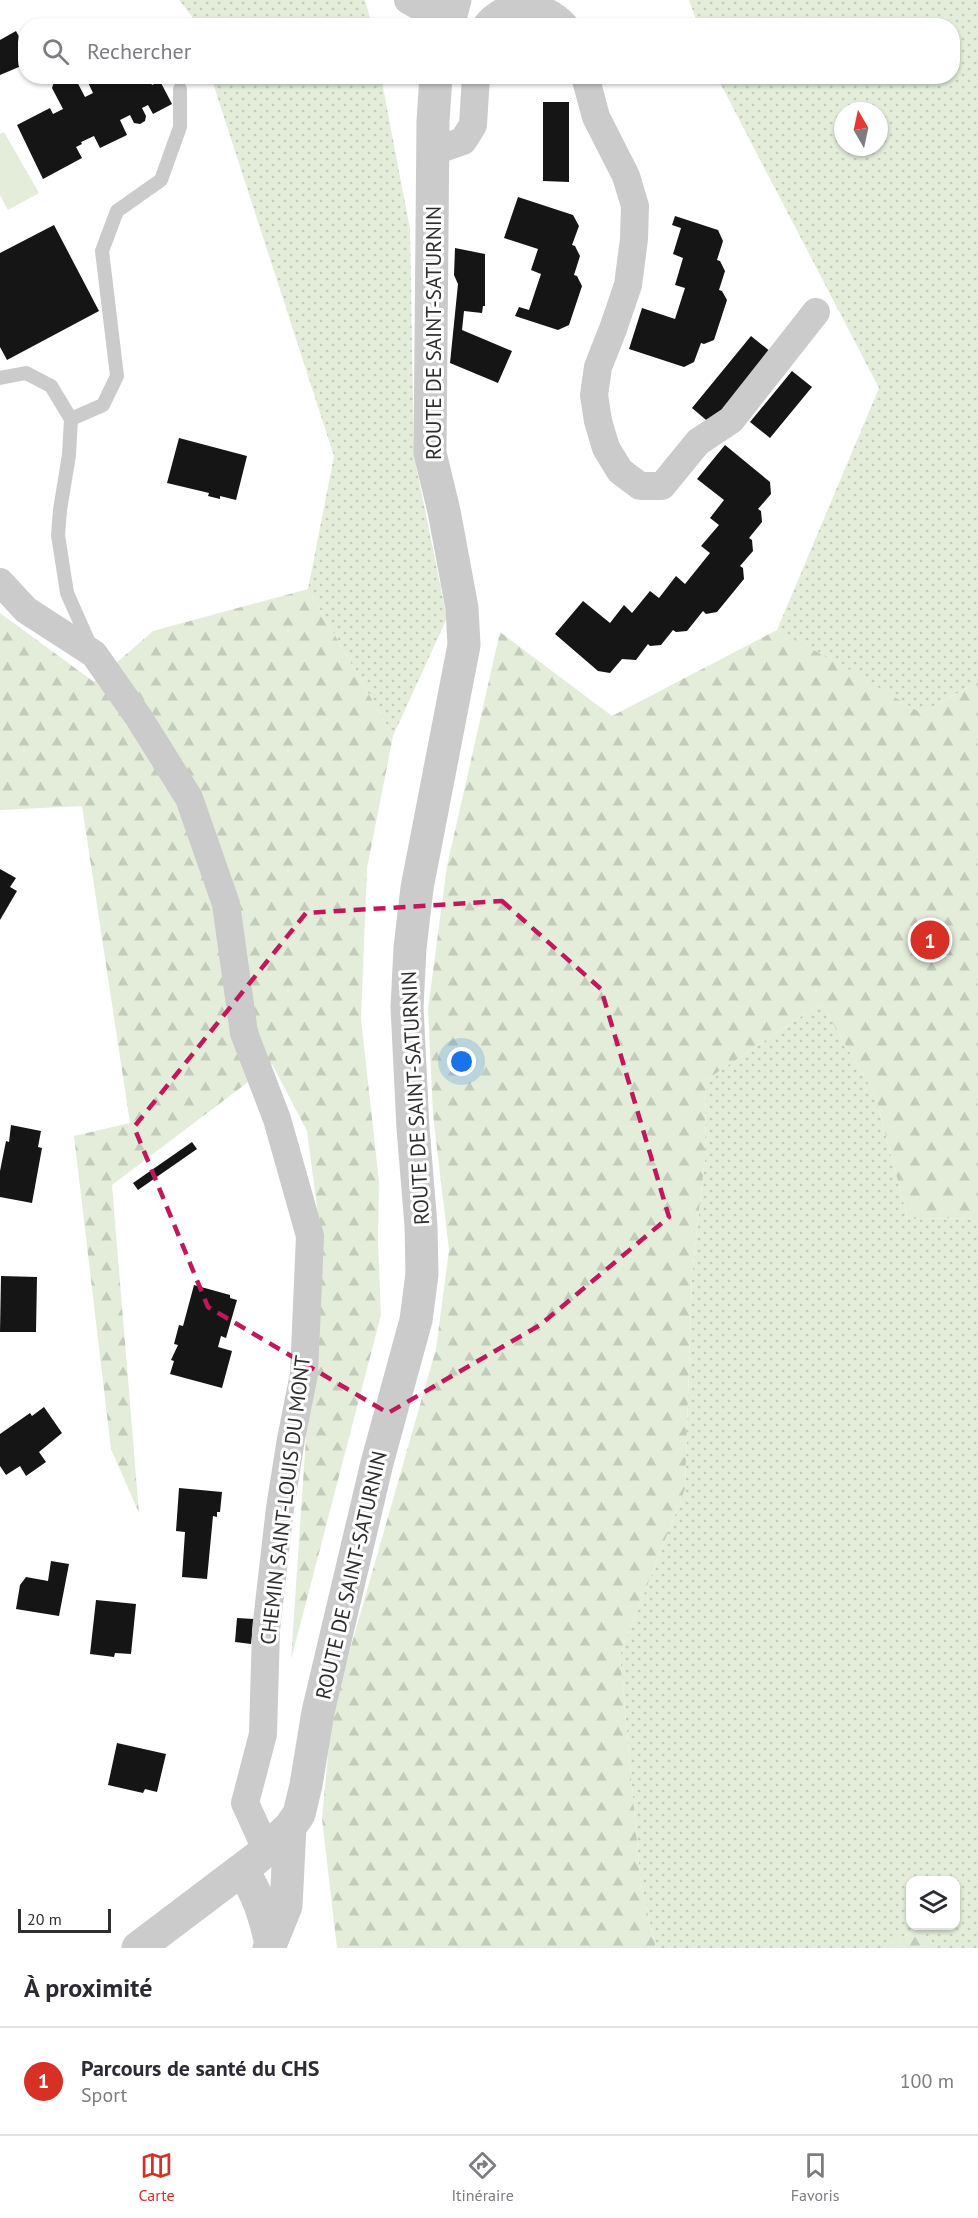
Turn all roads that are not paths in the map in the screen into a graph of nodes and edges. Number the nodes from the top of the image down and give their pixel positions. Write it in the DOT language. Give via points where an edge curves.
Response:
graph roads {
  1 [pos="408,0"];
  2 [pos="452,13"];
  3 [pos="491,18"];
  4 [pos="558,18"];
  5 [pos="435,84"];
  6 [pos="476,84"];
  7 [pos="587,84"];
  8 [pos="180,89"];
  9 [pos="434,151"];
  10 [pos="816,312"];
  11 [pos="0,378"];
  12 [pos="71,419"];
  13 [pos="0,582"];
  14 [pos="94,654"];
  15 [pos="266,1849"];
  16 [pos="270,1946"];
  17 [pos="138,1948"];
  1 -- 2 [label="street" via="431,13"];
  3 -- 4 [label="street" via="504,7 515,5 546,10"];
  5 -- 9 [label="street, ROUTE DE SAINT-SATURNIN"];
  6 -- 9 [label="street" via="473,125 463,141"];
  7 -- 10 [label="street" via="596,117 626,176 635,206 628,285 598,367 594,395 606,448 620,471 640,486 662,486 698,442 731,420"];
  8 -- 12 [label="lane" via="180,127 161,180 117,211 102,251 117,376 103,405"];
  9 -- 15 [label="street, ROUTE DE SAINT-SATURNIN" via="430,453 462,608 464,645 417,888 410,948 407,1007 422,1274 416,1320 377,1463 318,1712 299,1814"];
  11 -- 12 [label="lane" via="26,373 51,386"];
  12 -- 14 [label="lane" via="58,535 67,592"];
  13 -- 14 [label="street, CHEMIN SAINT-LOUIS DU MONT" via="26,610"];
  14 -- 15 [label="street, CHEMIN SAINT-LOUIS DU MONT" via="189,798 226,904 244,1033 277,1119 310,1236 304,1374 280,1508 266,1630 264,1734 245,1803"];
  15 -- 16 [label="street, CHEMIN SAINT-LOUIS DU MONT" via="257,1893"];
  15 -- 16 [label="street, CHEMIN SAINT-LOUIS DU MONT" via="288,1887 286,1906"];
  15 -- 17 [label="street"];
}
